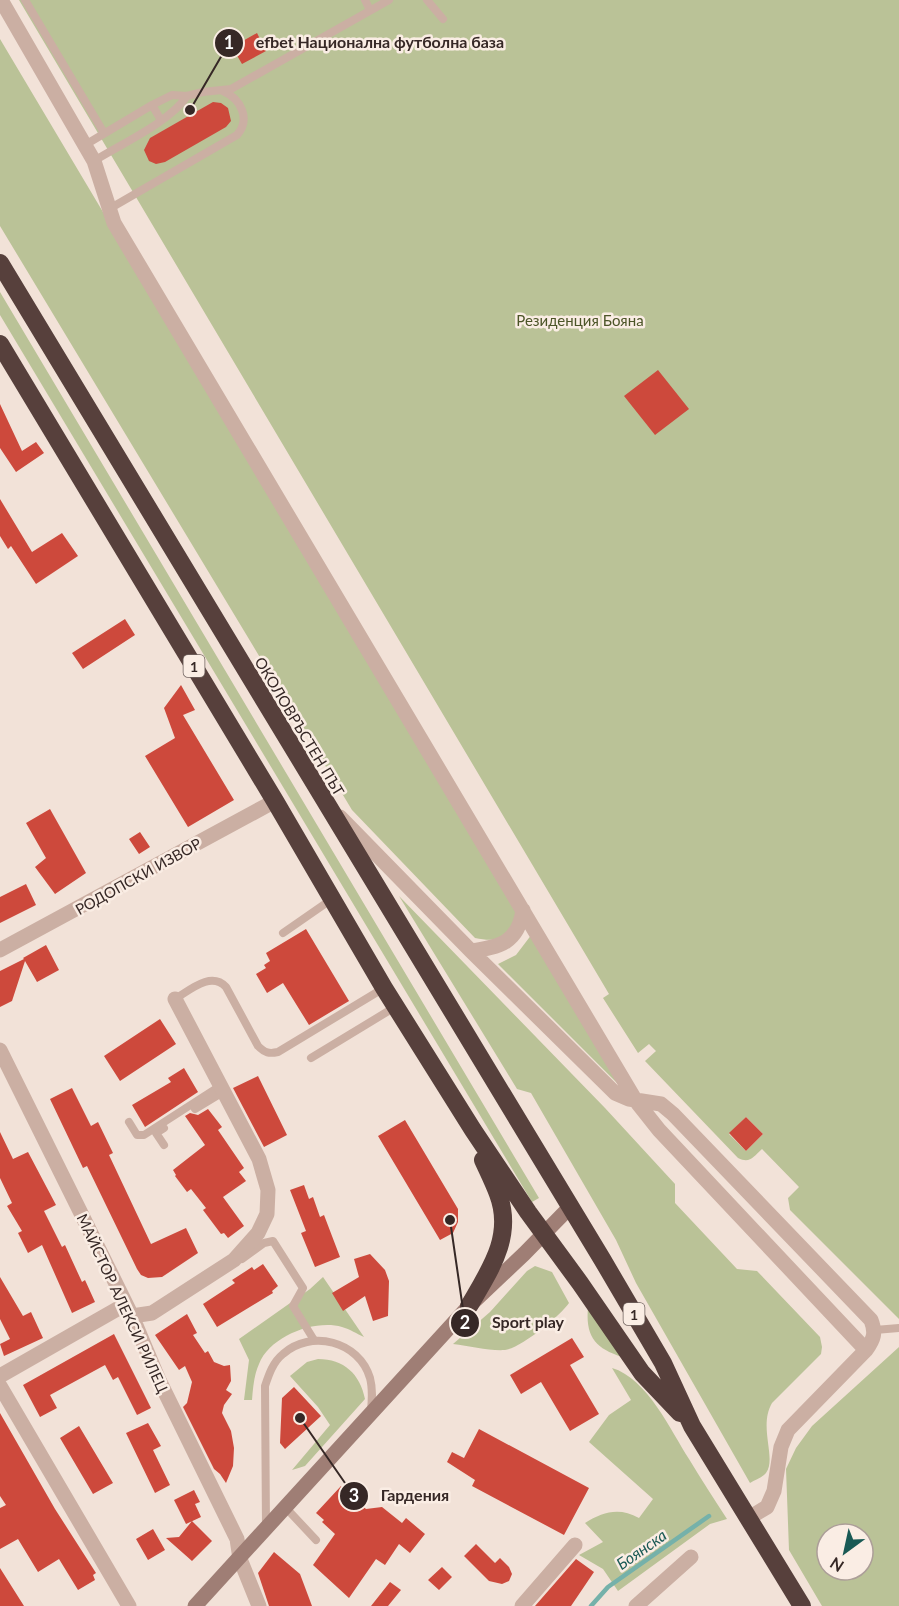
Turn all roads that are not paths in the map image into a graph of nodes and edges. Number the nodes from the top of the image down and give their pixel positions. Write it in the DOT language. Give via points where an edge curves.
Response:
graph roads {
  1 [pos="2,0"];
  2 [pos="25,0"];
  3 [pos="365,0"];
  4 [pos="389,0"];
  5 [pos="427,0"];
  6 [pos="370,10"];
  7 [pos="443,19"];
  8 [pos="222,90"];
  9 [pos="187,96"];
  10 [pos="152,105"];
  11 [pos="161,120"];
  12 [pos="104,133"];
  13 [pos="85,145"];
  14 [pos="94,161"];
  15 [pos="109,209"];
  16 [pos="0,263"];
  17 [pos="0,344"];
  18 [pos="323,800"];
  19 [pos="275,801"];
  20 [pos="332,899"];
  21 [pos="523,910"];
  22 [pos="283,933"];
  23 [pos="0,950"];
  24 [pos="471,951"];
  25 [pos="384,988"];
  26 [pos="175,999"];
  27 [pos="396,1006"];
  28 [pos="0,1050"];
  29 [pos="311,1058"];
  30 [pos="222,1089"];
  31 [pos="636,1101"];
  32 [pos="129,1122"];
  33 [pos="473,1130"];
  34 [pos="164,1145"];
  35 [pos="570,1207"];
  36 [pos="544,1234"];
  37 [pos="798,1244"];
  38 [pos="234,1260"];
  39 [pos="782,1260"];
  40 [pos="469,1306"];
  41 [pos="129,1310"];
  42 [pos="899,1328"];
  43 [pos="875,1330"];
  44 [pos="314,1340"];
  45 [pos="866,1350"];
  46 [pos="0,1376"];
  47 [pos="0,1386"];
  48 [pos="370,1414"];
  49 [pos="692,1426"];
  50 [pos="286,1508"];
  51 [pos="749,1518"];
  52 [pos="266,1530"];
  53 [pos="316,1540"];
  54 [pos="575,1545"];
  55 [pos="691,1557"];
  56 [pos="240,1559"];
  57 [pos="129,1606"];
  58 [pos="195,1606"];
  59 [pos="259,1606"];
  60 [pos="522,1606"];
  61 [pos="636,1606"];
  62 [pos="802,1606"];
  1 -- 13 [label="street"];
  2 -- 12 [label="lane"];
  3 -- 6 [label="lane"];
  4 -- 6 [label="lane"];
  5 -- 7 [label="lane"];
  6 -- 8 [label="lane" via="241,84"];
  8 -- 9 [label="lane"];
  8 -- 15 [label="lane" via="233,95 240,106 245,118 242,130"];
  9 -- 10 [label="lane" via="172,95"];
  9 -- 11 [label="lane" via="179,108"];
  10 -- 11 [label="lane"];
  10 -- 12 [label="lane"];
  11 -- 14 [label="lane"];
  12 -- 13 [label="lane"];
  13 -- 14 [label="street"];
  14 -- 15 [label="street"];
  15 -- 21 [label="street"];
  16 -- 18 [label="highway, ОКОЛОВРЪСТЕН ПЪТ / 1"];
  17 -- 19 [label="highway, 1"];
  18 -- 24 [label="street"];
  18 -- 35 [label="highway, ОКОЛОВРЪСТЕН ПЪТ / 1"];
  19 -- 20 [label="highway, 1"];
  19 -- 23 [label="street, РОДОПСКИ ИЗВОР"];
  20 -- 22 [label="lane"];
  20 -- 25 [label="highway, 1"];
  21 -- 24 [label="street" via="521,923 510,939 495,948"];
  21 -- 31 [label="street"];
  24 -- 31 [label="street" via="615,1093"];
  25 -- 26 [label="lane" via="271,1054 258,1046 221,981 206,981"];
  25 -- 27 [label="highway, 1"];
  26 -- 30 [label="street"];
  27 -- 29 [label="lane"];
  27 -- 33 [label="highway, 1"];
  28 -- 41 [label="street, МАЙСТОР АЛЕКСИ РИЛЕЦ"];
  30 -- 32 [label="lane" via="144,1135 137,1135"];
  30 -- 34 [label="lane" via="156,1133"];
  30 -- 38 [label="street" via="258,1159 268,1190 264,1224"];
  31 -- 37 [label="street" via="661,1104 673,1114"];
  31 -- 39 [label="street"];
  33 -- 36 [label="highway, 1"];
  33 -- 40 [label="highway" via="498,1193 504,1230 493,1265"];
  35 -- 36 [label="street"];
  35 -- 49 [label="highway, 1" via="663,1363"];
  36 -- 40 [label="street"];
  36 -- 49 [label="highway, 1" via="642,1373"];
  37 -- 39 [label="street" via="784,1244 780,1249"];
  37 -- 43 [label="street" via="871,1320"];
  38 -- 41 [label="street" via="152,1312"];
  38 -- 44 [label="lane" via="242,1260 273,1241 303,1288 293,1306"];
  39 -- 45 [label="street"];
  40 -- 48 [label="street"];
  41 -- 46 [label="street"];
  41 -- 56 [label="street, МАЙСТОР АЛЕКСИ РИЛЕЦ" via="237,1539"];
  42 -- 43 [label="lane"];
  43 -- 45 [label="street"];
  44 -- 48 [label="lane" via="349,1349 362,1361 373,1395"];
  44 -- 52 [label="lane" via="297,1344 282,1354 265,1386"];
  45 -- 51 [label="street" via="788,1430 767,1507"];
  47 -- 57 [label="street"];
  48 -- 50 [label="street"];
  49 -- 51 [label="highway, 1"];
  50 -- 52 [label="street"];
  50 -- 53 [label="lane"];
  51 -- 62 [label="highway, 1"];
  52 -- 56 [label="street"];
  54 -- 60 [label="street"];
  55 -- 61 [label="street"];
  56 -- 58 [label="street"];
  56 -- 59 [label="street, МАЙСТОР АЛЕКСИ РИЛЕЦ"];
}
